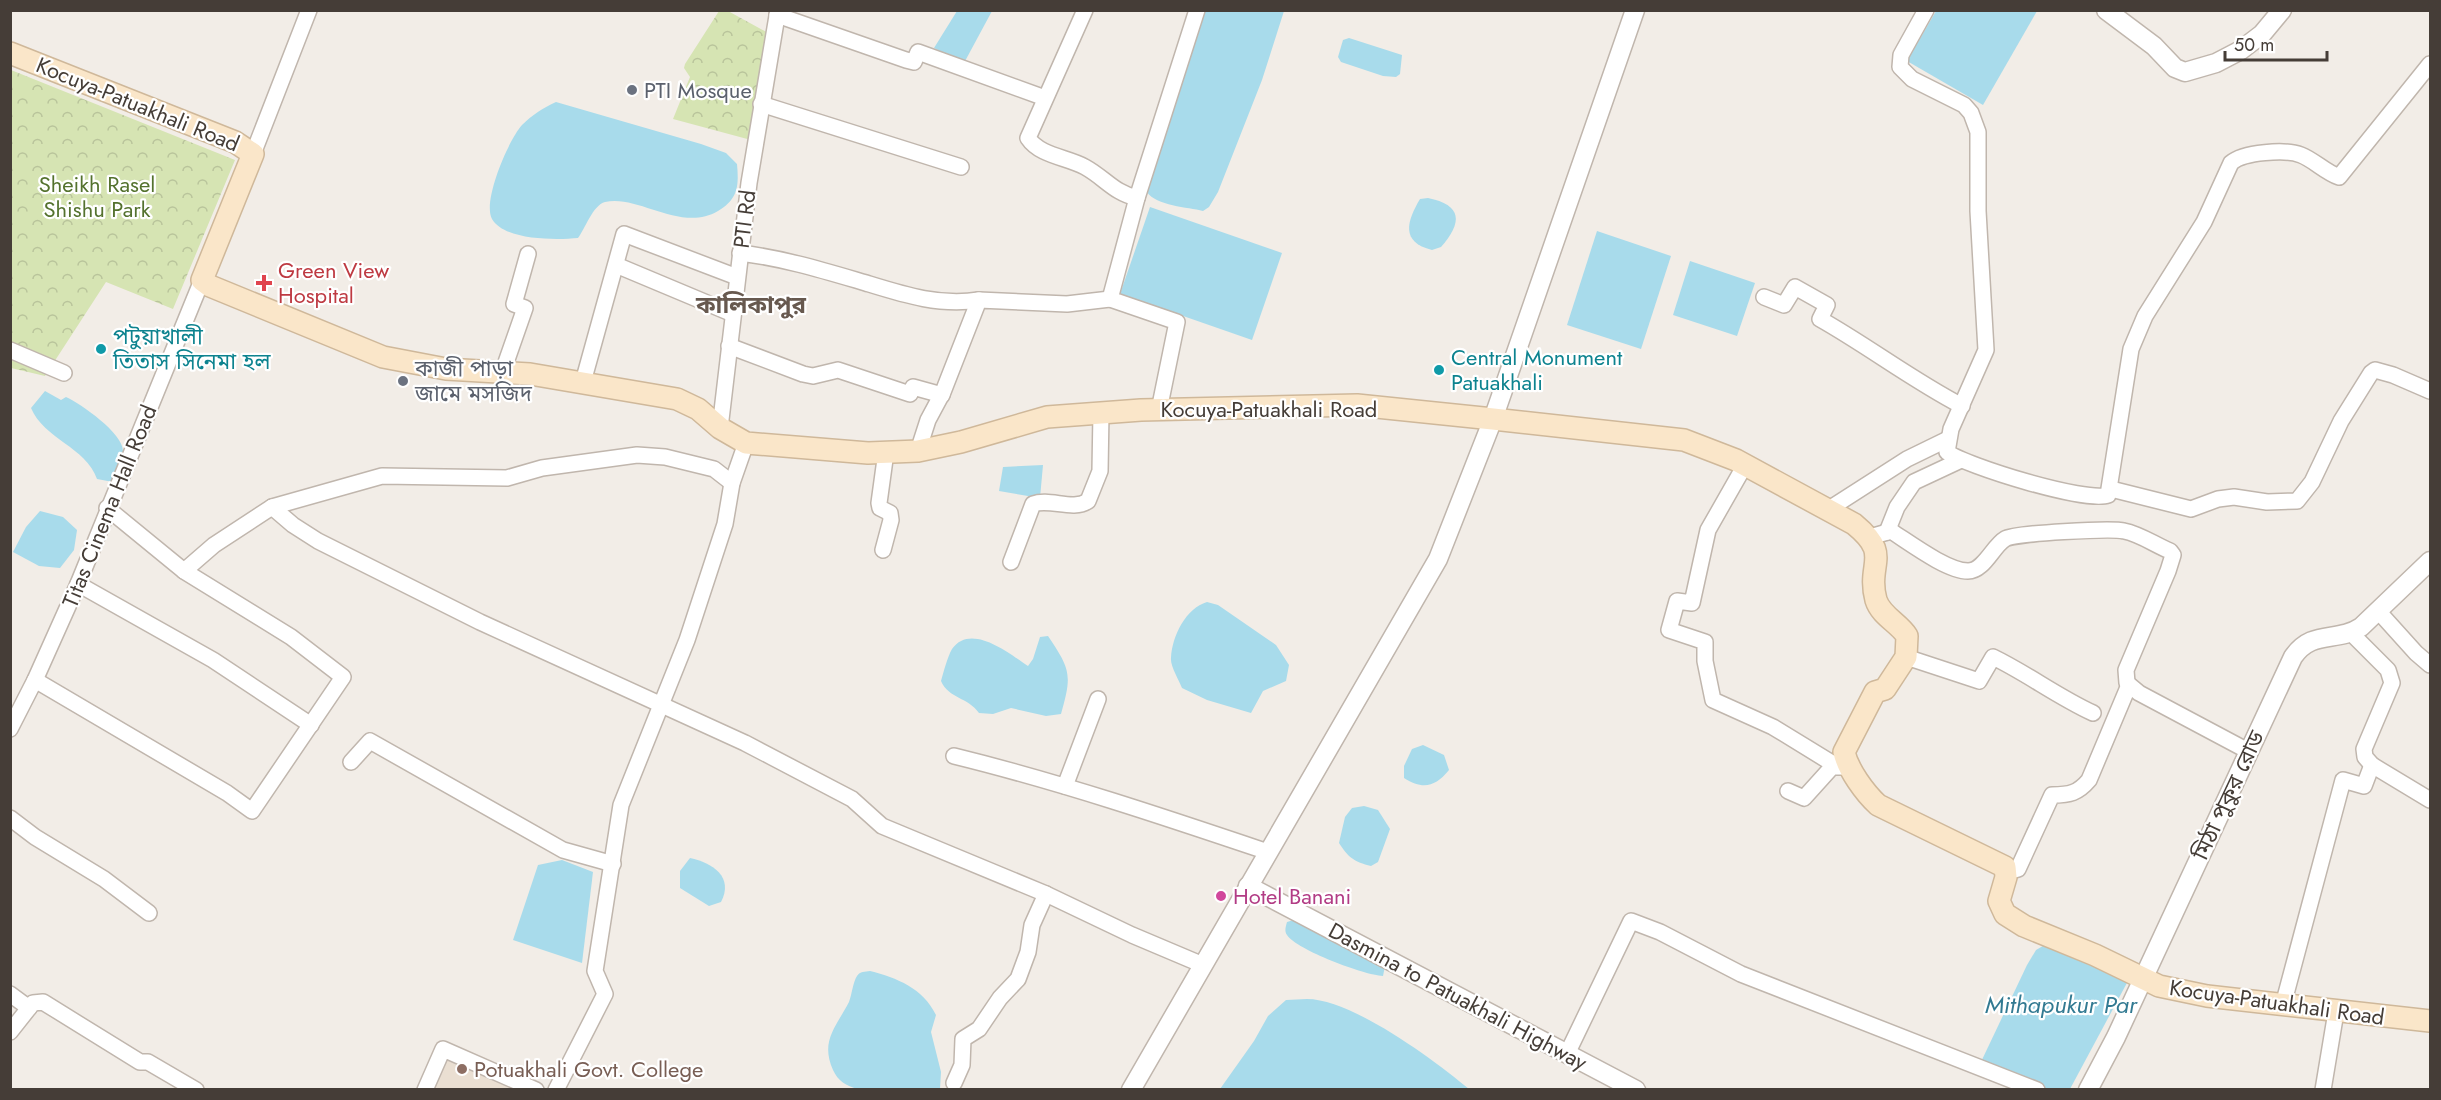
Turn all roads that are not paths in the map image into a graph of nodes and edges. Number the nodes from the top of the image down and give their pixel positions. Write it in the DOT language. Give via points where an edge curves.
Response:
graph roads {
  1 [pos="309,10"];
  2 [pos="1085,10"];
  3 [pos="1197,10"];
  4 [pos="1635,10"];
  5 [pos="1926,10"];
  6 [pos="2106,10"];
  7 [pos="2283,10"];
  8 [pos="777,13"];
  9 [pos="10,52"];
  10 [pos="2430,64"];
  11 [pos="1045,99"];
  12 [pos="761,104"];
  13 [pos="253,154"];
  14 [pos="961,167"];
  15 [pos="1137,198"];
  16 [pos="528,254"];
  17 [pos="740,254"];
  18 [pos="616,265"];
  19 [pos="737,278"];
  20 [pos="202,280"];
  21 [pos="1764,297"];
  22 [pos="1110,299"];
  23 [pos="979,300"];
  24 [pos="733,315"];
  25 [pos="729,346"];
  26 [pos="10,350"];
  27 [pos="503,371"];
  28 [pos="64,373"];
  29 [pos="583,382"];
  30 [pos="2430,391"];
  31 [pos="942,395"];
  32 [pos="1962,406"];
  33 [pos="1159,410"];
  34 [pos="1101,413"];
  35 [pos="1493,419"];
  36 [pos="720,428"];
  37 [pos="1948,440"];
  38 [pos="746,443"];
  39 [pos="886,452"];
  40 [pos="918,452"];
  41 [pos="1961,460"];
  42 [pos="1745,465"];
  43 [pos="732,483"];
  44 [pos="2110,489"];
  45 [pos="272,507"];
  46 [pos="107,508"];
  47 [pos="1829,509"];
  48 [pos="1879,535"];
  49 [pos="882,550"];
  50 [pos="2430,561"];
  51 [pos="1011,562"];
  52 [pos="184,571"];
  53 [pos="78,584"];
  54 [pos="2379,612"];
  55 [pos="2350,633"];
  56 [pos="1906,657"];
  57 [pos="2430,665"];
  58 [pos="35,680"];
  59 [pos="2129,686"];
  60 [pos="1098,699"];
  61 [pos="661,705"];
  62 [pos="2093,713"];
  63 [pos="311,725"];
  64 [pos="10,729"];
  65 [pos="2248,751"];
  66 [pos="954,756"];
  67 [pos="351,762"];
  68 [pos="2372,765"];
  69 [pos="1843,767"];
  70 [pos="1065,786"];
  71 [pos="1788,791"];
  72 [pos="2430,800"];
  73 [pos="10,818"];
  74 [pos="1268,852"];
  75 [pos="613,864"];
  76 [pos="2007,872"];
  77 [pos="1248,886"];
  78 [pos="1046,894"];
  79 [pos="149,913"];
  80 [pos="1203,965"];
  81 [pos="2143,978"];
  82 [pos="10,994"];
  83 [pos="2283,1005"];
  84 [pos="29,1008"];
  85 [pos="2336,1012"];
  86 [pos="2430,1021"];
  87 [pos="10,1032"];
  88 [pos="1566,1054"];
  89 [pos="954,1083"];
  90 [pos="196,1089"];
  91 [pos="425,1089"];
  92 [pos="536,1089"];
  93 [pos="556,1089"];
  94 [pos="1131,1089"];
  95 [pos="1636,1089"];
  96 [pos="2037,1089"];
  97 [pos="2088,1089"];
  98 [pos="2323,1089"];
  1 -- 13 [label="street"];
  2 -- 11 [label="street"];
  3 -- 15 [label="street"];
  4 -- 35 [label="street"];
  5 -- 32 [label="street" via="1901,55 1900,67 1912,79 1964,105 1978,132 1978,211 1988,334 1986,350"];
  6 -- 7 [label="street" via="2184,72 2216,63 2241,50"];
  8 -- 11 [label="street" via="906,60 914,62 918,52"];
  8 -- 12 [label="street, PTI Rd"];
  9 -- 13 [label="main road, Kocuya-Patuakhali Road" via="235,142"];
  10 -- 44 [label="street" via="2339,177 2300,155 2253,154 2231,163 2204,222 2145,316 2133,344"];
  11 -- 15 [label="street" via="1028,138 1034,146 1084,167 1114,190"];
  12 -- 14 [label="street"];
  12 -- 17 [label="street, PTI Rd"];
  13 -- 20 [label="main road, Kocuya-Patuakhali Road"];
  15 -- 22 [label="street"];
  16 -- 27 [label="street" via="514,304 525,308"];
  17 -- 19 [label="street, PTI Rd"];
  17 -- 23 [label="street" via="814,268 934,302"];
  18 -- 19 [label="street" via="624,234"];
  18 -- 24 [label="street"];
  18 -- 29 [label="street"];
  19 -- 24 [label="street, PTI Rd"];
  20 -- 27 [label="main road, Kocuya-Patuakhali Road" via="382,357 447,369"];
  20 -- 46 [label="street, Titas Cinema Hall Road"];
  21 -- 32 [label="street" via="1784,305 1795,288 1827,305 1820,319"];
  22 -- 23 [label="street" via="1067,304"];
  22 -- 33 [label="street" via="1177,322"];
  23 -- 31 [label="street"];
  24 -- 25 [label="street, PTI Rd"];
  25 -- 31 [label="street" via="803,374 813,376 838,370 910,394 913,387"];
  25 -- 36 [label="street, PTI Rd"];
  26 -- 28 [label="street"];
  27 -- 29 [label="main road, Kocuya-Patuakhali Road"];
  29 -- 36 [label="main road, Kocuya-Patuakhali Road" via="677,399 698,408"];
  30 -- 44 [label="street" via="2375,370 2341,421 2312,482 2297,501 2234,497 2190,509"];
  31 -- 40 [label="street" via="928,420"];
  32 -- 37 [label="street"];
  33 -- 34 [label="main road, Kocuya-Patuakhali Road"];
  33 -- 35 [label="main road, Kocuya-Patuakhali Road" via="1357,405"];
  34 -- 40 [label="main road, Kocuya-Patuakhali Road" via="1047,417"];
  34 -- 51 [label="street" via="1100,471 1088,501 1033,504"];
  35 -- 42 [label="main road, Kocuya-Patuakhali Road" via="1684,440"];
  35 -- 74 [label="street" via="1438,559"];
  36 -- 38 [label="main road, Kocuya-Patuakhali Road"];
  37 -- 41 [label="street" via="1947,452"];
  37 -- 47 [label="street" via="1907,459"];
  38 -- 39 [label="main road, Kocuya-Patuakhali Road"];
  38 -- 43 [label="street"];
  39 -- 40 [label="main road, Kocuya-Patuakhali Road"];
  39 -- 49 [label="street" via="879,503 891,515"];
  41 -- 44 [label="street" via="2082,496 2103,497"];
  41 -- 48 [label="street" via="1914,482"];
  42 -- 47 [label="main road, Kocuya-Patuakhali Road"];
  42 -- 69 [label="street" via="1708,530 1692,603 1677,601 1669,630 1706,642 1705,662 1713,700 1773,727"];
  43 -- 45 [label="street" via="714,469 665,457 637,455 563,465 507,478 382,476"];
  43 -- 61 [label="street" via="711,569"];
  45 -- 52 [label="street" via="214,545"];
  45 -- 61 [label="street" via="318,541 480,622"];
  46 -- 52 [label="street"];
  46 -- 53 [label="street, Titas Cinema Hall Road"];
  47 -- 48 [label="main road, Kocuya-Patuakhali Road"];
  48 -- 56 [label="main road" via="1876,600 1906,636"];
  48 -- 59 [label="street" via="1891,531 1965,571 1980,566 2004,540 2036,533 2123,530 2170,551 2173,555 2165,580 2126,670"];
  50 -- 54 [label="street, মিঠা পুকুর রোড"];
  52 -- 63 [label="street" via="291,637 344,677"];
  53 -- 58 [label="street, Titas Cinema Hall Road"];
  53 -- 63 [label="street" via="213,660"];
  54 -- 55 [label="street, মিঠা পুকুর রোড"];
  54 -- 57 [label="street"];
  55 -- 65 [label="street, মিঠা পুকুর রোড" via="2316,639 2297,650"];
  55 -- 68 [label="street" via="2383,664 2391,678 2391,687 2364,749"];
  56 -- 62 [label="street" via="1979,681 1993,657"];
  56 -- 69 [label="main road" via="1885,689 1875,692 1845,752"];
  58 -- 63 [label="street" via="252,811"];
  58 -- 64 [label="street, Titas Cinema Hall Road"];
  59 -- 65 [label="street"];
  59 -- 76 [label="street" via="2089,780 2079,791 2052,795 2018,869"];
  60 -- 70 [label="street"];
  61 -- 75 [label="street" via="621,805"];
  61 -- 78 [label="street" via="852,799 882,826"];
  65 -- 81 [label="street, মিঠা পুকুর রোড"];
  66 -- 70 [label="street"];
  67 -- 75 [label="street" via="370,741 563,850"];
  68 -- 72 [label="street"];
  68 -- 83 [label="street" via="2364,786 2343,780"];
  69 -- 71 [label="street" via="1804,798"];
  69 -- 76 [label="main road" via="1878,805 2005,867"];
  70 -- 74 [label="street"];
  73 -- 79 [label="street"];
  74 -- 77 [label="street"];
  75 -- 93 [label="street" via="595,971 605,994"];
  76 -- 81 [label="main road, Kocuya-Patuakhali Road" via="1999,901 2001,910 2009,917"];
  77 -- 80 [label="street"];
  77 -- 88 [label="street, Dasmina to Patuakhali Highway"];
  78 -- 80 [label="street"];
  78 -- 89 [label="street" via="1032,925 1018,979 979,1029 963,1039 962,1065"];
  80 -- 94 [label="street"];
  81 -- 83 [label="main road, Kocuya-Patuakhali Road" via="2159,986 2207,996"];
  81 -- 97 [label="street, মিঠা পুকুর রোড"];
  82 -- 84 [label="street"];
  83 -- 85 [label="main road, Kocuya-Patuakhali Road"];
  84 -- 87 [label="street"];
  84 -- 90 [label="street" via="33,1003 43,1002 140,1062 148,1062"];
  85 -- 86 [label="main road, Kocuya-Patuakhali Road"];
  85 -- 98 [label="street"];
  88 -- 95 [label="street, Dasmina to Patuakhali Highway"];
  88 -- 96 [label="street" via="1631,921 1741,974"];
  91 -- 92 [label="street" via="443,1049"];
}
